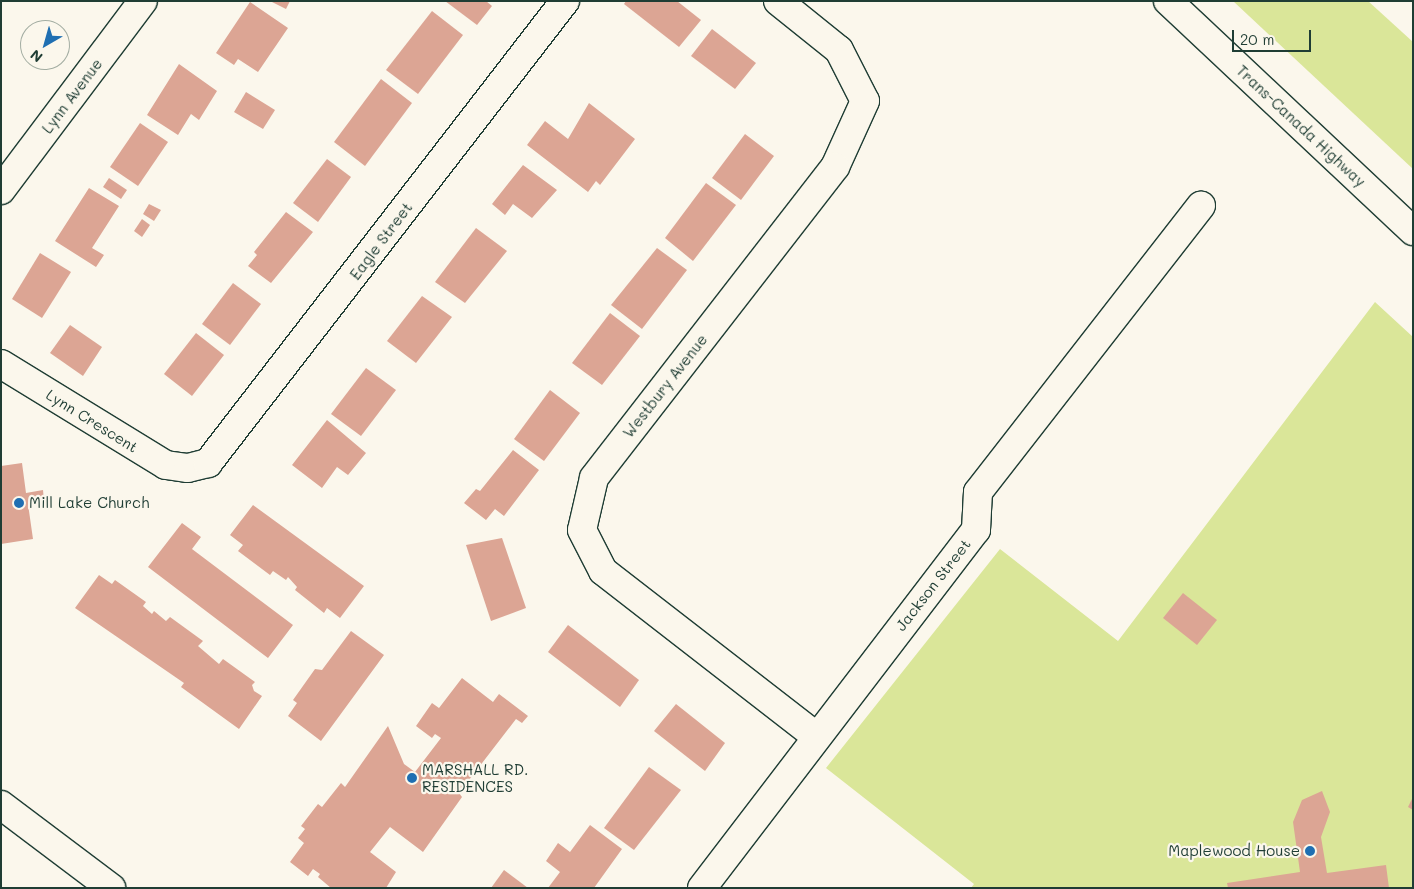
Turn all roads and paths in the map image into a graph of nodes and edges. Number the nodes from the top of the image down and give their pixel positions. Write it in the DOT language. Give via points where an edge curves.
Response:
graph roads {
  1 [pos="142,1"];
  2 [pos="565,1"];
  3 [pos="778,1"];
  4 [pos="1168,1"];
  5 [pos="1,190"];
  6 [pos="1201,206"];
  7 [pos="1413,231"];
  8 [pos="1,364"];
  9 [pos="188,468"];
  10 [pos="816,736"];
  11 [pos="1,805"];
  12 [pos="111,888"];
  13 [pos="702,888"];
  1 -- 5 [label="main road, Lynn Avenue"];
  2 -- 9 [label="main road, Eagle Street" via="225,444 208,463"];
  3 -- 10 [label="main road, Westbury Avenue" via="839,50 865,101 835,167 594,478 582,530 603,571"];
  4 -- 7 [label="main road, Trans-Canada Highway"];
  6 -- 10 [label="main road, Jackson Street" via="978,492 976,530"];
  8 -- 9 [label="main road, Lynn Crescent" via="146,454 166,465"];
  10 -- 13 [label="main road, Jackson Street"];
  11 -- 12 [label="main road"];
}
